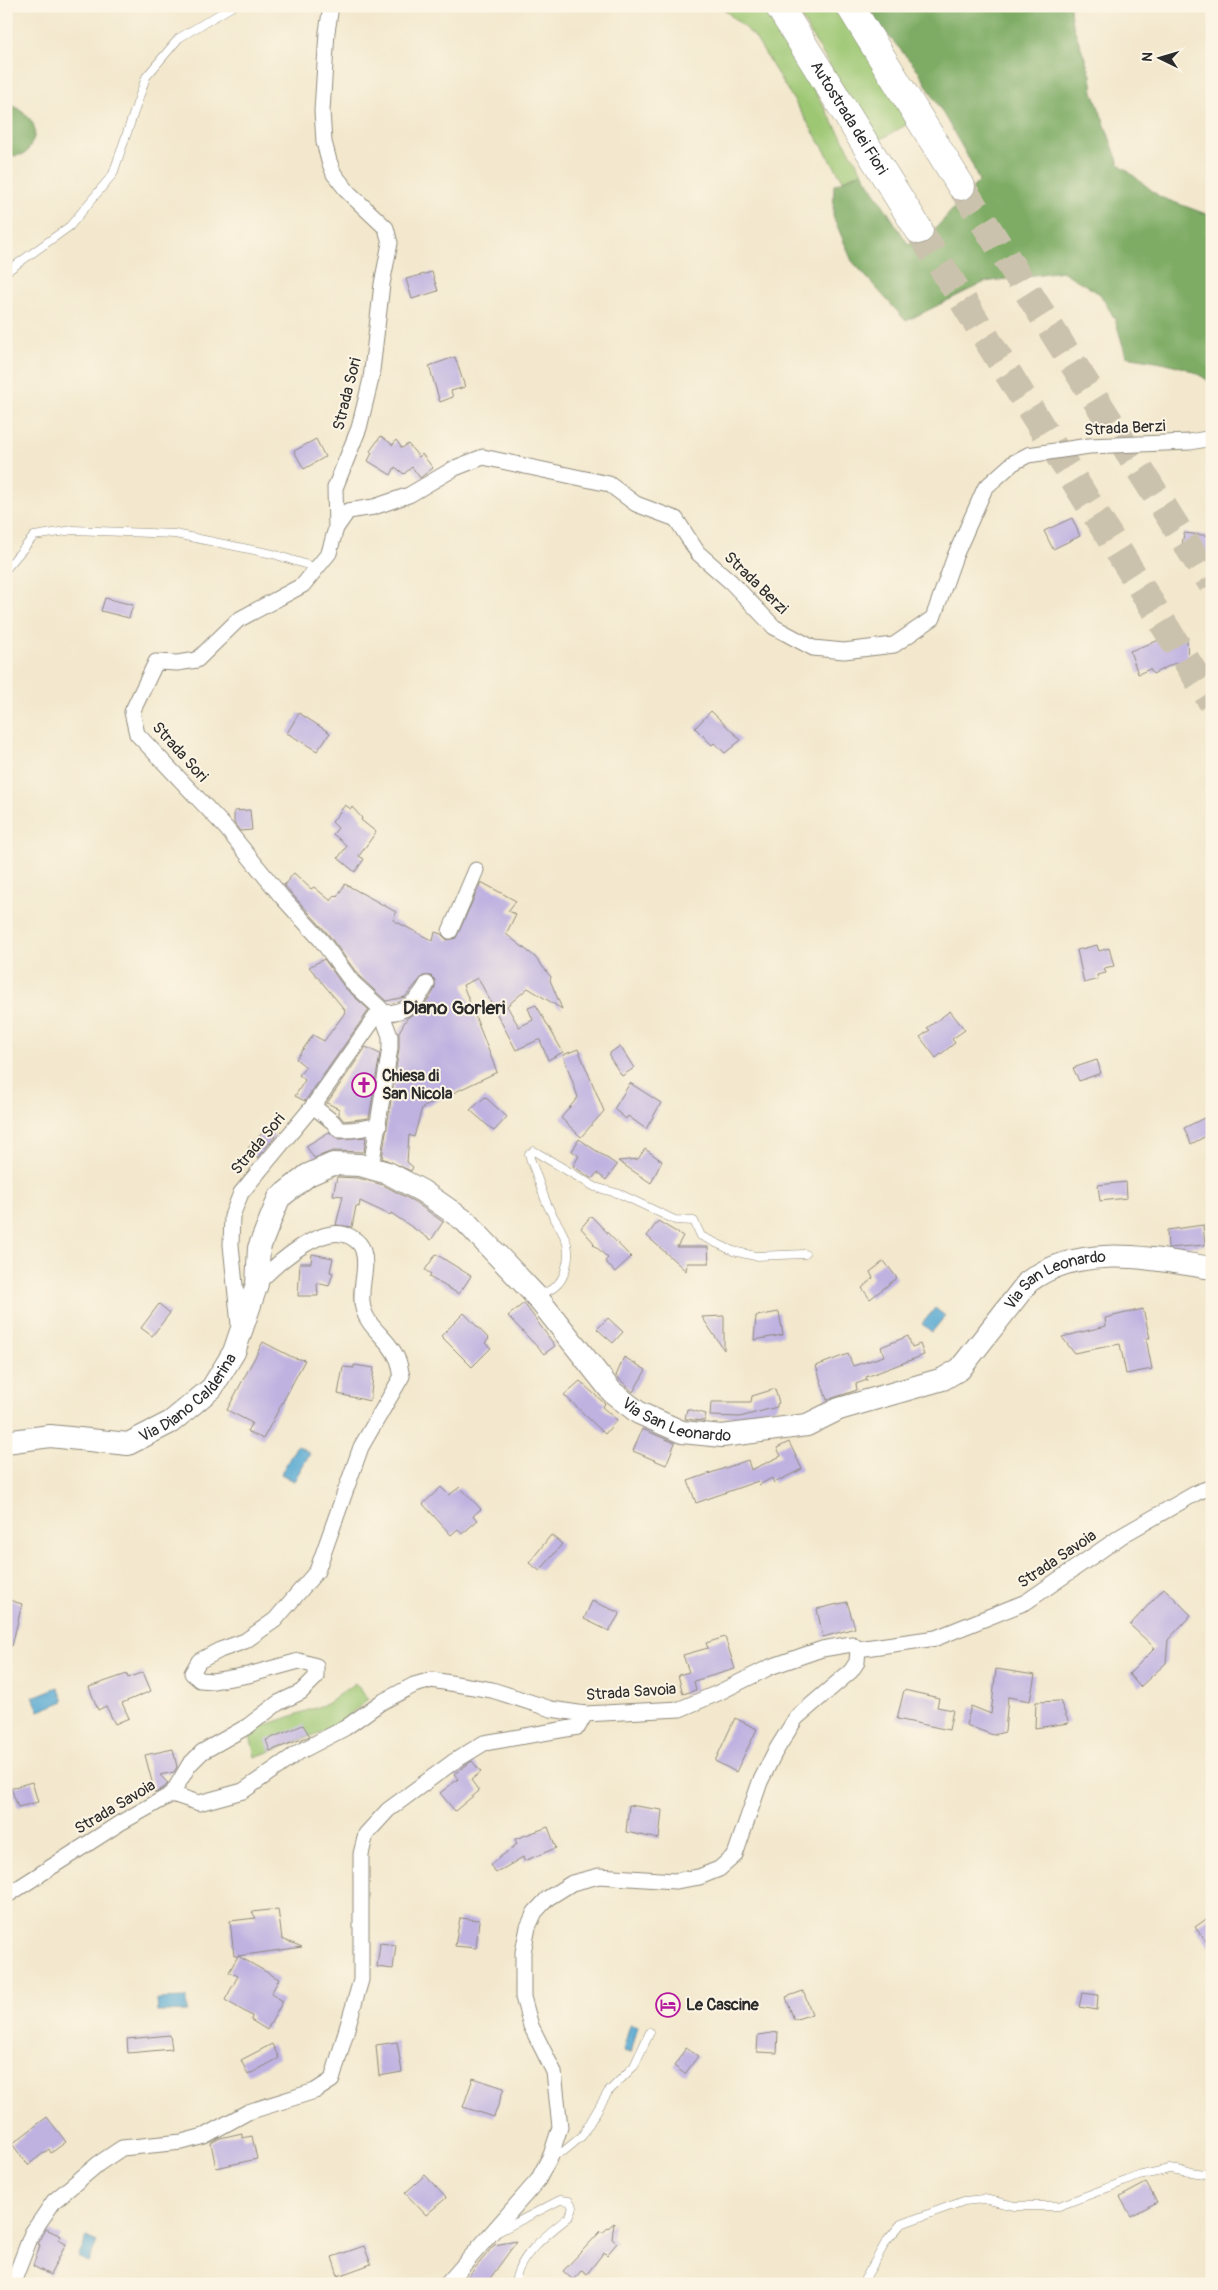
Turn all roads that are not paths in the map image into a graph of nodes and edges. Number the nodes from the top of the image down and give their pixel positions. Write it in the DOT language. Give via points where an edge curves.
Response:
graph roads {
  1 [pos="234,6"];
  2 [pos="331,6"];
  3 [pos="779,6"];
  4 [pos="850,6"];
  5 [pos="961,186"];
  6 [pos="918,230"];
  7 [pos="6,272"];
  8 [pos="1212,438"];
  9 [pos="336,528"];
  10 [pos="317,568"];
  11 [pos="6,569"];
  12 [pos="476,870"];
  13 [pos="450,931"];
  14 [pos="427,984"];
  15 [pos="381,1012"];
  16 [pos="313,1106"];
  17 [pos="378,1126"];
  18 [pos="360,1165"];
  19 [pos="805,1254"];
  20 [pos="1212,1268"];
  21 [pos="257,1284"];
  22 [pos="536,1296"];
  23 [pos="240,1336"];
  24 [pos="6,1442"];
  25 [pos="1212,1488"];
  26 [pos="858,1649"];
  27 [pos="585,1714"];
  28 [pos="172,1794"];
  29 [pos="6,1896"];
  30 [pos="650,2032"];
  31 [pos="551,2155"];
  32 [pos="1212,2176"];
  33 [pos="492,2235"];
  34 [pos="14,2280"];
  35 [pos="447,2284"];
  36 [pos="515,2284"];
  37 [pos="862,2284"];
  1 -- 7 [label="lane" via="179,38 146,78 113,174 70,226"];
  2 -- 9 [label="street, Strada Sori" via="322,111 327,151 334,174 386,228 390,243 371,379 359,428 335,488"];
  3 -- 6 [label="highway, Autostrada dei Fiori"];
  4 -- 5 [label="highway"];
  8 -- 9 [label="street, Strada Berzi" via="1190,442 1089,446 1028,455 984,488 933,618 894,645 844,651 813,648 774,627 698,553 676,519 636,504 609,484 483,458 455,468 409,495 374,508 348,511"];
  9 -- 10 [label="street, Strada Sori" via="329,553"];
  10 -- 11 [label="lane" via="273,554 175,534 73,530 34,536"];
  10 -- 15 [label="street, Strada Sori" via="303,585 238,620 197,660 156,662 132,712 137,734 226,828 322,940 352,982 381,1007"];
  12 -- 13 [label="street"];
  14 -- 15 [label="street" via="420,996 404,1009 395,1014"];
  15 -- 16 [label="street, Strada Sori"];
  15 -- 17 [label="street" via="391,1041"];
  16 -- 17 [label="street" via="339,1130"];
  16 -- 23 [label="street, Strada Sori" via="241,1192 232,1216 231,1245"];
  17 -- 18 [label="street" via="372,1161"];
  18 -- 21 [label="main road, Via San Leonardo" via="333,1164 308,1175 280,1198 259,1248"];
  18 -- 22 [label="main road, Via San Leonardo" via="388,1173 422,1191 464,1221"];
  19 -- 22 [label="lane" via="755,1256 733,1251 701,1236 694,1221 675,1220 620,1194 596,1187 534,1151 529,1154 531,1161 547,1205 568,1243 570,1255 563,1278 555,1287"];
  20 -- 22 [label="main road, Via San Leonardo" via="1107,1256 1067,1263 1028,1282 960,1369 943,1379 839,1409 807,1425 722,1436 682,1432 639,1413 612,1392"];
  21 -- 23 [label="main road, Via Diano Calderina"];
  21 -- 28 [label="street" via="298,1248 318,1238 337,1232 353,1238 363,1248 366,1259 362,1307 371,1328 397,1356 402,1376 361,1447 317,1571 275,1620 245,1641 199,1662 192,1672 200,1680 213,1681 299,1661 316,1666 316,1677 301,1692 278,1702 231,1736 202,1752"];
  23 -- 24 [label="main road, Via Diano Calderina" via="212,1388 171,1422 128,1444 50,1436"];
  25 -- 26 [label="street, Strada Savoia" via="1198,1492 1123,1535 1035,1597 1015,1607 936,1638"];
  26 -- 27 [label="street, Strada Savoia" via="852,1644 822,1649 770,1667 680,1708"];
  26 -- 31 [label="street" via="857,1662 851,1671 796,1718 760,1782 735,1855 719,1869 675,1881 599,1876 572,1883 548,1898 535,1912 523,1952 523,1997 531,2026 554,2072 560,2127"];
  27 -- 28 [label="street, Strada Savoia" via="551,1709 492,1690 432,1680 414,1685 380,1703 345,1728 299,1752 243,1791 199,1803"];
  27 -- 34 [label="street" via="578,1727 484,1743 388,1810 366,1834 361,1854 361,1980 332,2080 315,2091 248,2112 204,2136 182,2142 122,2148 54,2201 32,2232"];
  28 -- 29 [label="street, Strada Savoia"];
  30 -- 31 [label="lane" via="634,2066 608,2092 582,2136 564,2151"];
  31 -- 33 [label="street" via="538,2180"];
  32 -- 37 [label="lane" via="1169,2169 1139,2176 1059,2206 1015,2206 984,2199 964,2201 901,2224 886,2242"];
  33 -- 35 [label="street"];
  33 -- 36 [label="lane" via="560,2200 571,2204 570,2216 528,2255 517,2272"];
}
